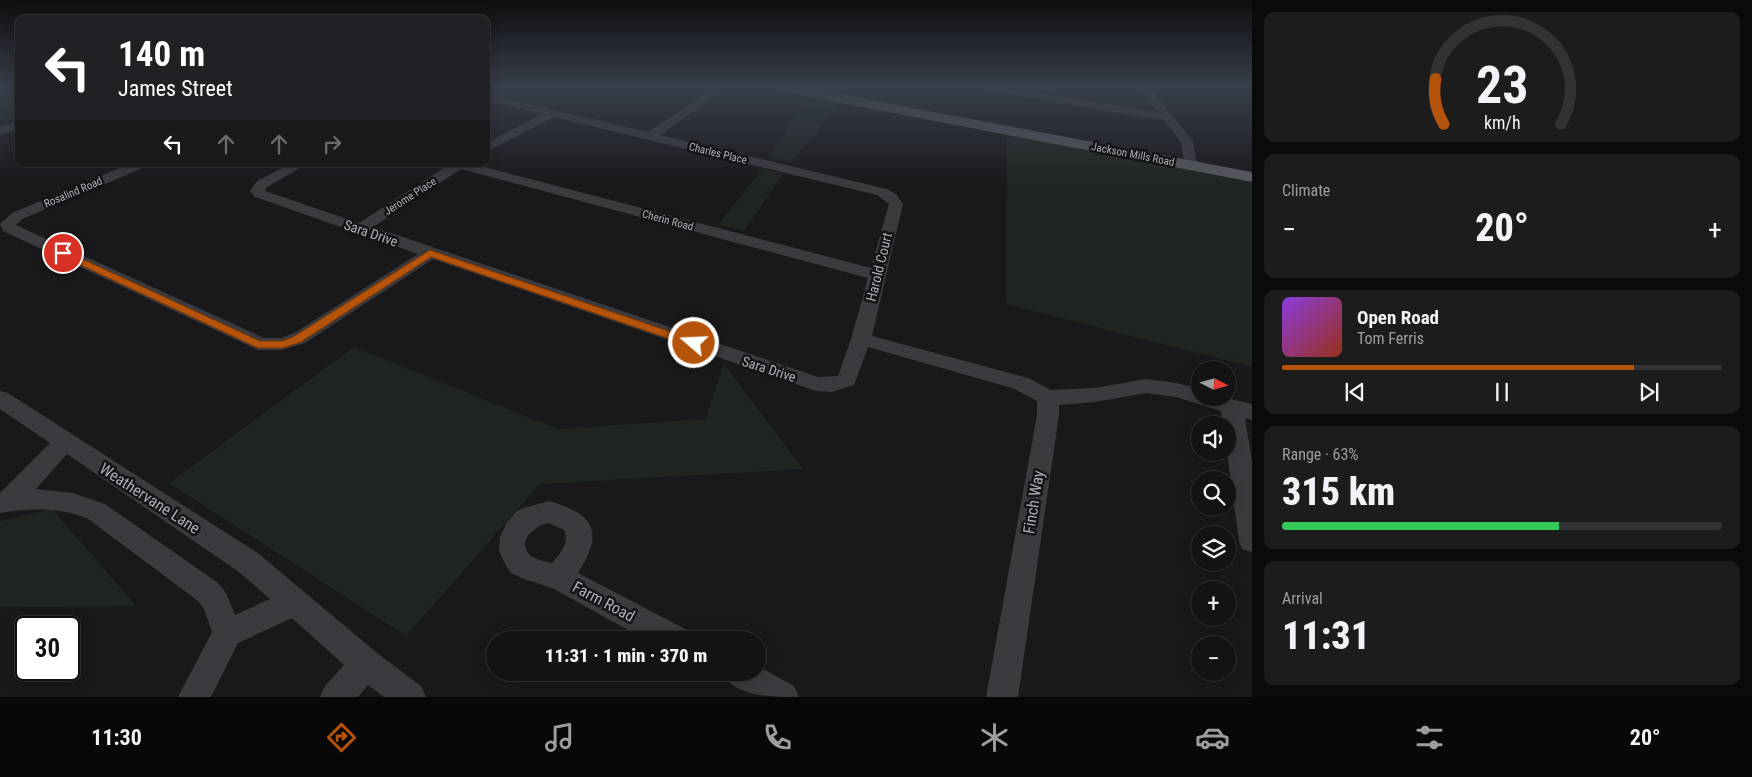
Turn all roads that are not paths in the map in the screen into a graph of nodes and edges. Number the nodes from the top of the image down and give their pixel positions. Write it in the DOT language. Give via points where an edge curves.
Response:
graph roads {
  1 [pos="541,120"];
  2 [pos="581,120"];
  3 [pos="675,120"];
  4 [pos="950,120"];
  5 [pos="1171,120"];
  6 [pos="15,126"];
  7 [pos="0,131"];
  8 [pos="650,136"];
  9 [pos="490,146"];
  10 [pos="1190,165"];
  11 [pos="133,167"];
  12 [pos="294,167"];
  13 [pos="454,167"];
  14 [pos="470,167"];
  15 [pos="1252,177"];
  16 [pos="892,197"];
  17 [pos="360,229"];
  18 [pos="430,253"];
  19 [pos="878,275"];
  20 [pos="861,339"];
  21 [pos="1191,394"];
  22 [pos="0,398"];
  23 [pos="1048,398"];
  24 [pos="1229,406"];
  25 [pos="1242,410"];
  26 [pos="65,442"];
  27 [pos="5,502"];
  28 [pos="1252,541"];
  29 [pos="558,577"];
  30 [pos="296,602"];
  31 [pos="659,631"];
  32 [pos="227,633"];
  33 [pos="366,664"];
  34 [pos="754,681"];
  35 [pos="194,697"];
  36 [pos="336,697"];
  37 [pos="410,697"];
  38 [pos="783,697"];
  39 [pos="1002,697"];
  1 -- 9 [label="street"];
  2 -- 8 [label="street, Charles Place"];
  3 -- 8 [label="street"];
  4 -- 10 [label="main road, Jackson Mills Road"];
  5 -- 10 [label="street" via="1189,148"];
  6 -- 7 [label="street"];
  8 -- 16 [label="street, Charles Place"];
  10 -- 15 [label="main road, Jackson Mills Road"];
  11 -- 18 [label="street, Rosalind Road" via="23,213 11,220 9,228 268,346 303,336"];
  12 -- 17 [label="street, Sara Drive" via="262,184 257,192"];
  13 -- 17 [label="street, Jerome Place"];
  14 -- 19 [label="street, Cherin Road"];
  16 -- 19 [label="street, Harold Court" via="896,204"];
  17 -- 18 [label="street, Sara Drive"];
  18 -- 20 [label="street, Sara Drive" via="816,384 833,385 847,380"];
  19 -- 20 [label="street, Harold Court"];
  20 -- 23 [label="street" via="1020,383"];
  21 -- 23 [label="street" via="1161,387 1140,387 1095,395"];
  22 -- 26 [label="street, Weathervane Lane"];
  23 -- 39 [label="street, Finch Way" via="1048,415"];
  24 -- 25 [label="street"];
  25 -- 28 [label="street"];
  26 -- 27 [label="street"];
  26 -- 30 [label="street, Weathervane Lane" via="249,563"];
  27 -- 32 [label="street" via="59,499 96,511 208,592 216,602"];
  29 -- 31 [label="street, Farm Road"];
  30 -- 32 [label="street"];
  30 -- 33 [label="street, Weathervane Lane"];
  32 -- 35 [label="street"];
  33 -- 36 [label="street"];
  33 -- 37 [label="street, Weathervane Lane"];
  34 -- 38 [label="street"];
}
